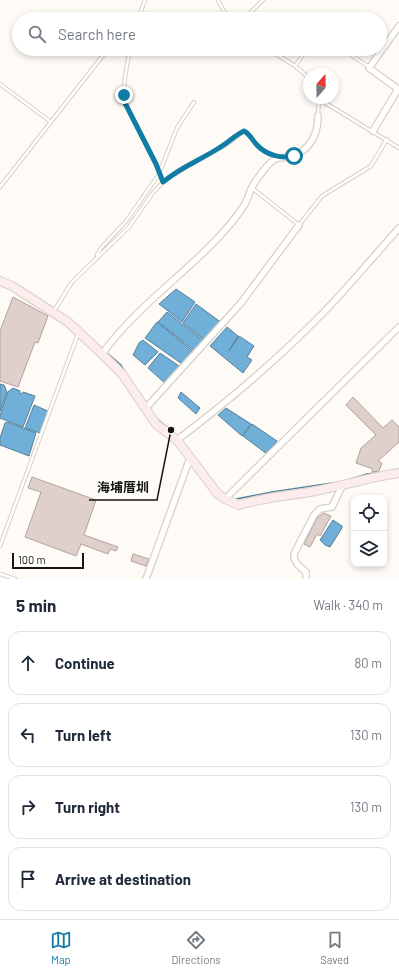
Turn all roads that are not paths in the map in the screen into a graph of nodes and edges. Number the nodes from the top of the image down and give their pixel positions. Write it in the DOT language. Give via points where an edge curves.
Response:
graph roads {
  1 [pos="144,0"];
  2 [pos="218,0"];
  3 [pos="263,0"];
  4 [pos="140,12"];
  5 [pos="224,12"];
  6 [pos="251,12"];
  7 [pos="399,26"];
  8 [pos="387,43"];
  9 [pos="103,56"];
  10 [pos="129,56"];
  11 [pos="279,56"];
  12 [pos="302,56"];
  13 [pos="352,56"];
  14 [pos="378,56"];
  15 [pos="295,66"];
  16 [pos="369,68"];
  17 [pos="303,73"];
  18 [pos="0,84"];
  19 [pos="194,102"];
  20 [pos="319,104"];
  21 [pos="326,104"];
  22 [pos="318,116"];
  23 [pos="51,122"];
  24 [pos="373,131"];
  25 [pos="387,139"];
  26 [pos="399,148"];
  27 [pos="279,157"];
  28 [pos="159,174"];
  29 [pos="163,182"];
  30 [pos="0,187"];
  31 [pos="252,188"];
  32 [pos="299,225"];
  33 [pos="399,228"];
  34 [pos="96,257"];
  35 [pos="0,281"];
  36 [pos="52,313"];
  37 [pos="399,327"];
  38 [pos="79,331"];
  39 [pos="102,354"];
  40 [pos="147,407"];
  41 [pos="180,438"];
  42 [pos="190,458"];
  43 [pos="399,474"];
  44 [pos="342,486"];
  45 [pos="226,499"];
  46 [pos="0,546"];
  47 [pos="0,574"];
  48 [pos="15,579"];
  49 [pos="146,579"];
  50 [pos="306,579"];
  1 -- 4 [label="lane"];
  2 -- 5 [label="lane"];
  3 -- 6 [label="lane"];
  7 -- 8 [label="street"];
  9 -- 23 [label="lane"];
  10 -- 28 [label="lane" via="125,103"];
  11 -- 15 [label="lane"];
  12 -- 15 [label="lane"];
  13 -- 16 [label="lane"];
  14 -- 16 [label="street"];
  15 -- 17 [label="lane"];
  16 -- 24 [label="street" via="398,88"];
  18 -- 23 [label="lane"];
  19 -- 28 [label="lane" via="177,128"];
  20 -- 22 [label="lane"];
  21 -- 24 [label="lane"];
  22 -- 27 [label="street" via="315,137 308,147 294,156"];
  23 -- 30 [label="lane"];
  24 -- 25 [label="lane"];
  25 -- 26 [label="lane"];
  25 -- 32 [label="lane" via="372,166 322,196"];
  27 -- 29 [label="lane" via="266,152 244,131"];
  27 -- 31 [label="street" via="267,167"];
  28 -- 29 [label="lane"];
  28 -- 34 [label="lane" via="127,220"];
  29 -- 34 [label="lane" via="129,227"];
  31 -- 32 [label="lane"];
  31 -- 39 [label="street" via="234,219 214,242 123,328"];
  32 -- 40 [label="street" via="241,303"];
  33 -- 41 [label="street" via="334,302 305,330"];
  34 -- 36 [label="lane" via="72,282"];
  35 -- 36 [label="street" via="12,286"];
  36 -- 38 [label="street"];
  37 -- 45 [label="street"];
  38 -- 39 [label="street"];
  38 -- 46 [label="lane"];
  39 -- 40 [label="street" via="122,374"];
  40 -- 41 [label="street" via="156,424"];
  41 -- 42 [label="street"];
  42 -- 45 [label="street" via="217,493"];
  42 -- 49 [label="street"];
  43 -- 44 [label="street" via="377,476"];
  44 -- 45 [label="street" via="257,499 239,505"];
  44 -- 50 [label="street" via="332,507 320,510 314,515 294,554 295,562 306,572"];
  47 -- 48 [label="lane"];
}
